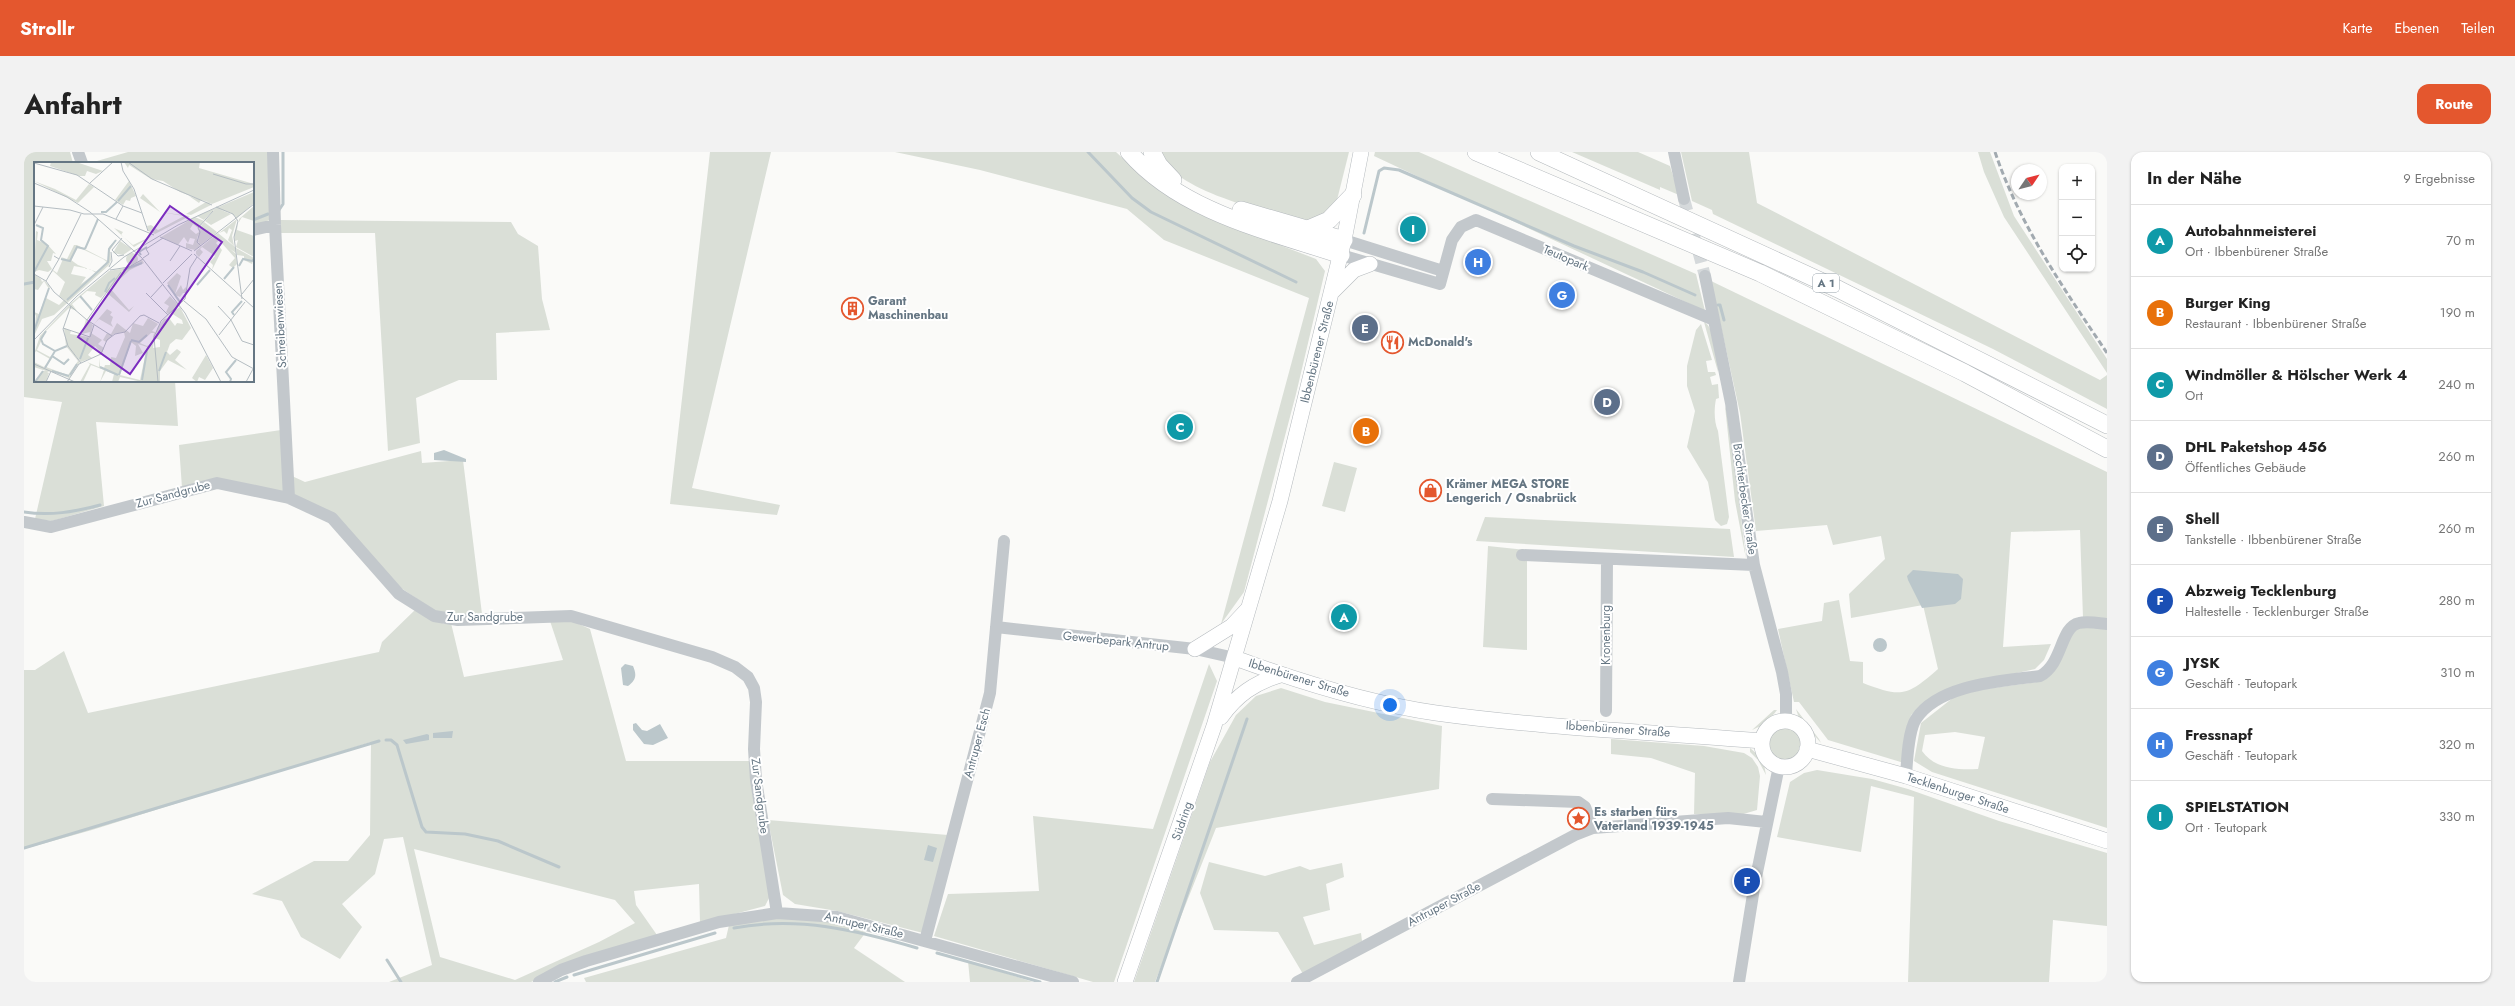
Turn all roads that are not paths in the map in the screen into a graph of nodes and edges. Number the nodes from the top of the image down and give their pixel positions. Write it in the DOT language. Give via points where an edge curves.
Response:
graph roads {
  1 [pos="78,152"];
  2 [pos="273,152"];
  3 [pos="1129,152"];
  4 [pos="1152,152"];
  5 [pos="1361,152"];
  6 [pos="1476,152"];
  7 [pos="1539,152"];
  8 [pos="1674,152"];
  9 [pos="82,162"];
  10 [pos="1353,195"];
  11 [pos="1684,199"];
  12 [pos="275,225"];
  13 [pos="1308,228"];
  14 [pos="254,230"];
  15 [pos="1342,248"];
  16 [pos="1370,264"];
  17 [pos="1443,271"];
  18 [pos="1705,276"];
  19 [pos="1332,292"];
  20 [pos="1714,320"];
  21 [pos="2107,425"];
  22 [pos="2107,449"];
  23 [pos="289,498"];
  24 [pos="24,522"];
  25 [pos="1004,541"];
  26 [pos="1522,555"];
  27 [pos="1607,559"];
  28 [pos="1754,565"];
  29 [pos="1249,608"];
  30 [pos="2107,624"];
  31 [pos="996,627"];
  32 [pos="1194,649"];
  33 [pos="1235,658"];
  34 [pos="1280,675"];
  35 [pos="1606,711"];
  36 [pos="1786,721"];
  37 [pos="1214,726"];
  38 [pos="1762,741"];
  39 [pos="1807,749"];
  40 [pos="1779,766"];
  41 [pos="1906,776"];
  42 [pos="1492,799"];
  43 [pos="1766,822"];
  44 [pos="1593,828"];
  45 [pos="2107,841"];
  46 [pos="776,913"];
  47 [pos="925,941"];
  48 [pos="1126,979"];
  49 [pos="539,982"];
  50 [pos="1073,982"];
  51 [pos="1297,982"];
  52 [pos="1739,982"];
  1 -- 9 [label="street"];
  2 -- 12 [label="street, Schreibenwiesen"];
  3 -- 15 [label="highway" via="1152,174 1173,189 1210,208"];
  4 -- 13 [label="highway" via="1170,178 1188,189 1234,208"];
  5 -- 10 [label="main road, Ibbenbürener Straße"];
  6 -- 22 [label="highway, A 1" via="1760,273 1966,373"];
  7 -- 21 [label="highway, A 1" via="1838,288"];
  8 -- 11 [label="street"];
  10 -- 13 [label="highway" via="1329,220"];
  10 -- 15 [label="main road, Ibbenbürener Straße"];
  12 -- 14 [label="street"];
  12 -- 23 [label="street, Schreibenwiesen"];
  13 -- 15 [label="highway"];
  15 -- 16 [label="street, Teutopark"];
  15 -- 17 [label="street"];
  15 -- 19 [label="main road, Ibbenbürener Straße"];
  16 -- 17 [label="street, Teutopark" via="1440,284"];
  16 -- 19 [label="main road" via="1354,270"];
  17 -- 20 [label="street, Teutopark" via="1452,240 1461,227 1476,220"];
  18 -- 20 [label="street, Brochterbecker Straße"];
  19 -- 29 [label="main road, Ibbenbürener Straße" via="1280,501"];
  20 -- 28 [label="street, Brochterbecker Straße" via="1731,403"];
  23 -- 24 [label="street, Zur Sandgrube" via="218,483 51,526"];
  23 -- 46 [label="street, Zur Sandgrube" via="332,518 399,594 434,616 458,620 571,616 712,657 735,667 748,677 754,688 756,702 756,780"];
  25 -- 31 [label="street, Antruper Esch"];
  26 -- 27 [label="street"];
  27 -- 28 [label="street"];
  27 -- 35 [label="street, Kronenburg"];
  28 -- 36 [label="street, Brochterbecker Straße" via="1782,672 1786,694"];
  29 -- 32 [label="main road" via="1232,626"];
  29 -- 33 [label="main road, Ibbenbürener Straße"];
  30 -- 41 [label="street" via="2078,623 2072,626 2067,631 2049,672 2040,676 1965,686 1928,707 1916,719 1912,730"];
  31 -- 32 [label="street, Gewerbepark Antrup"];
  31 -- 47 [label="street, Antruper Esch" via="990,693"];
  32 -- 33 [label="street, Gewerbepark Antrup"];
  33 -- 34 [label="main road, Ibbenbürener Straße"];
  33 -- 37 [label="main road, Südring"];
  34 -- 37 [label="main road" via="1248,688 1232,702"];
  34 -- 38 [label="main road, Ibbenbürener Straße" via="1364,699 1436,713"];
  36 -- 38 [label="main road" via="1772,725"];
  36 -- 39 [label="main road" via="1800,727 1806,737"];
  37 -- 48 [label="main road, Südring"];
  38 -- 40 [label="main road" via="1767,757"];
  39 -- 40 [label="main road" via="1800,761 1794,765"];
  39 -- 41 [label="main road, Tecklenburger Straße"];
  40 -- 43 [label="street"];
  41 -- 45 [label="main road, Tecklenburger Straße"];
  42 -- 44 [label="street" via="1578,802 1585,807"];
  43 -- 44 [label="street, Antruper Straße" via="1728,818"];
  43 -- 52 [label="street"];
  44 -- 51 [label="street, Antruper Straße" via="1568,838"];
  46 -- 47 [label="street, Antruper Straße" via="836,916"];
  46 -- 49 [label="street, Antruper Straße" via="719,922 573,966"];
  47 -- 50 [label="street, Antruper Straße"];
}
